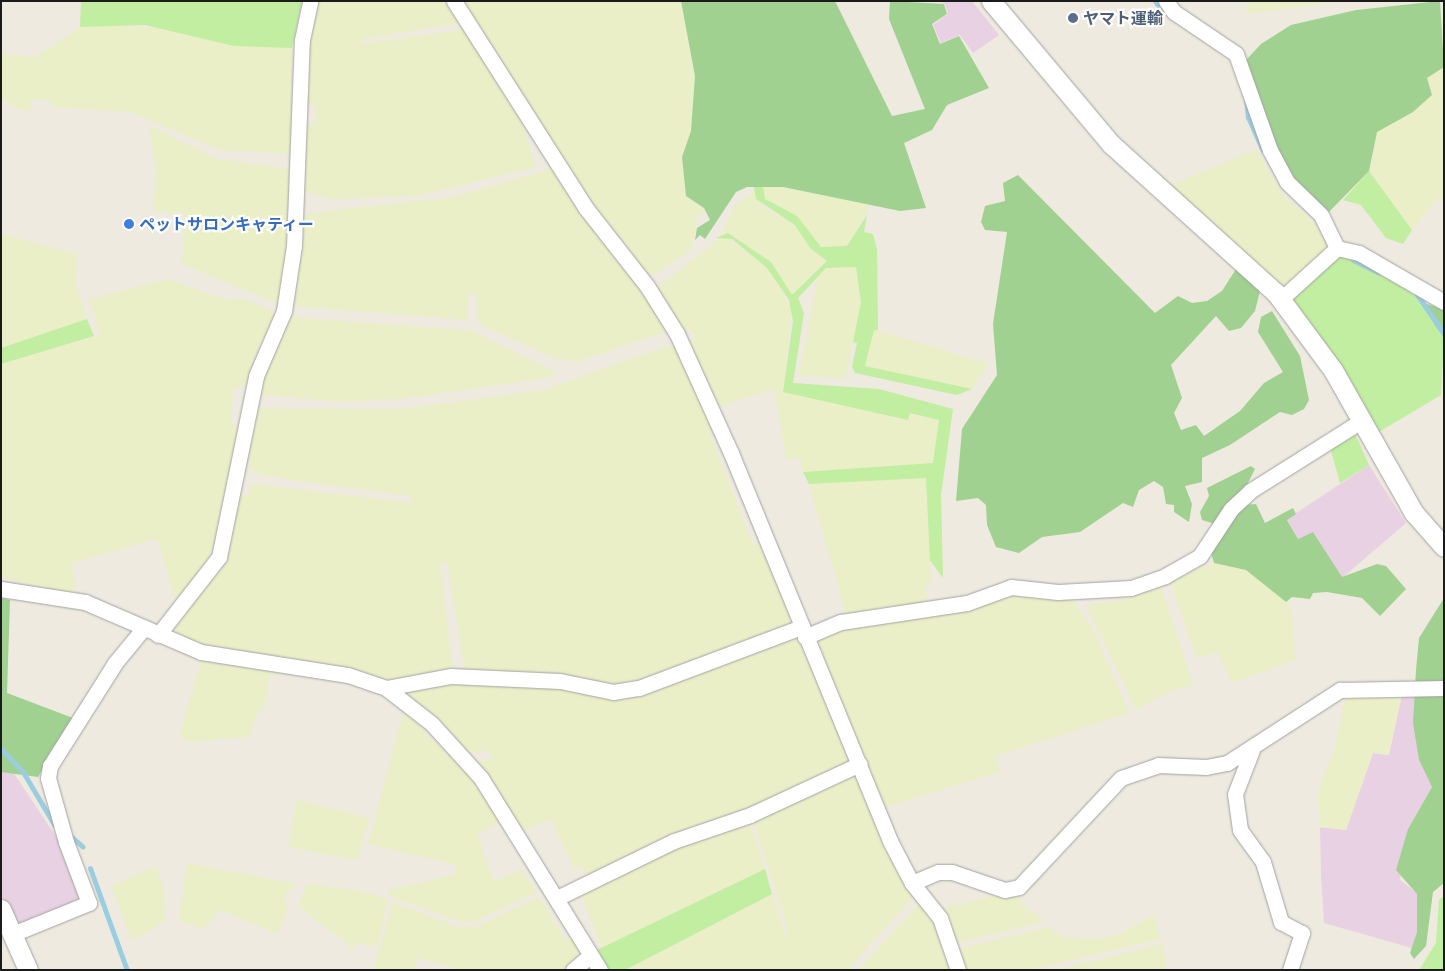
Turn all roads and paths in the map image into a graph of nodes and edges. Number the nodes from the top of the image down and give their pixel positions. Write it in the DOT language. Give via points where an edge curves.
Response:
graph roads {
  1 [pos="310,1"];
  2 [pos="454,1"];
  3 [pos="991,1"];
  4 [pos="1166,1"];
  5 [pos="1337,248"];
  6 [pos="1280,299"];
  7 [pos="1444,302"];
  8 [pos="1361,421"];
  9 [pos="1444,547"];
  10 [pos="1,589"];
  11 [pos="143,629"];
  12 [pos="803,632"];
  13 [pos="158,635"];
  14 [pos="386,688"];
  15 [pos="1444,688"];
  16 [pos="1252,750"];
  17 [pos="860,764"];
  18 [pos="912,883"];
  19 [pos="557,898"];
  20 [pos="1,908"];
  21 [pos="14,933"];
  22 [pos="592,955"];
  23 [pos="28,970"];
  24 [pos="573,970"];
  25 [pos="600,970"];
  26 [pos="958,970"];
  27 [pos="1290,970"];
  1 -- 13 [label="street" via="302,40 294,246 284,311 256,376 219,557"];
  2 -- 12 [label="street" via="585,207 647,286 677,334"];
  3 -- 6 [label="street" via="1111,144"];
  4 -- 5 [label="street" via="1174,12 1236,54 1270,150 1287,182 1321,216"];
  5 -- 6 [label="street"];
  5 -- 7 [label="street" via="1359,253"];
  6 -- 8 [label="street" via="1334,370"];
  8 -- 9 [label="street" via="1414,513"];
  8 -- 12 [label="street" via="1250,491 1231,508 1200,556 1165,576 1131,588 1058,592 1011,587 967,603 841,622"];
  10 -- 11 [label="street" via="85,602"];
  11 -- 13 [label="street"];
  11 -- 21 [label="street" via="115,663 50,766 48,778 66,842 89,903"];
  12 -- 14 [label="street" via="639,688 613,692 560,681 451,676"];
  12 -- 17 [label="street"];
  13 -- 14 [label="street" via="202,652 348,675"];
  14 -- 19 [label="street" via="432,724 481,778"];
  15 -- 16 [label="street" via="1340,690"];
  16 -- 18 [label="street" via="1227,763 1206,768 1158,765 1121,778 1019,887 1005,890 952,872 938,872"];
  16 -- 27 [label="street" via="1235,794 1240,830 1263,862 1281,922 1302,933"];
  17 -- 18 [label="street"];
  17 -- 19 [label="street" via="750,815 674,841"];
  18 -- 26 [label="street" via="940,918"];
  19 -- 22 [label="street"];
  20 -- 21 [label="street"];
  21 -- 23 [label="street"];
  22 -- 24 [label="street"];
  22 -- 25 [label="street"];
}
